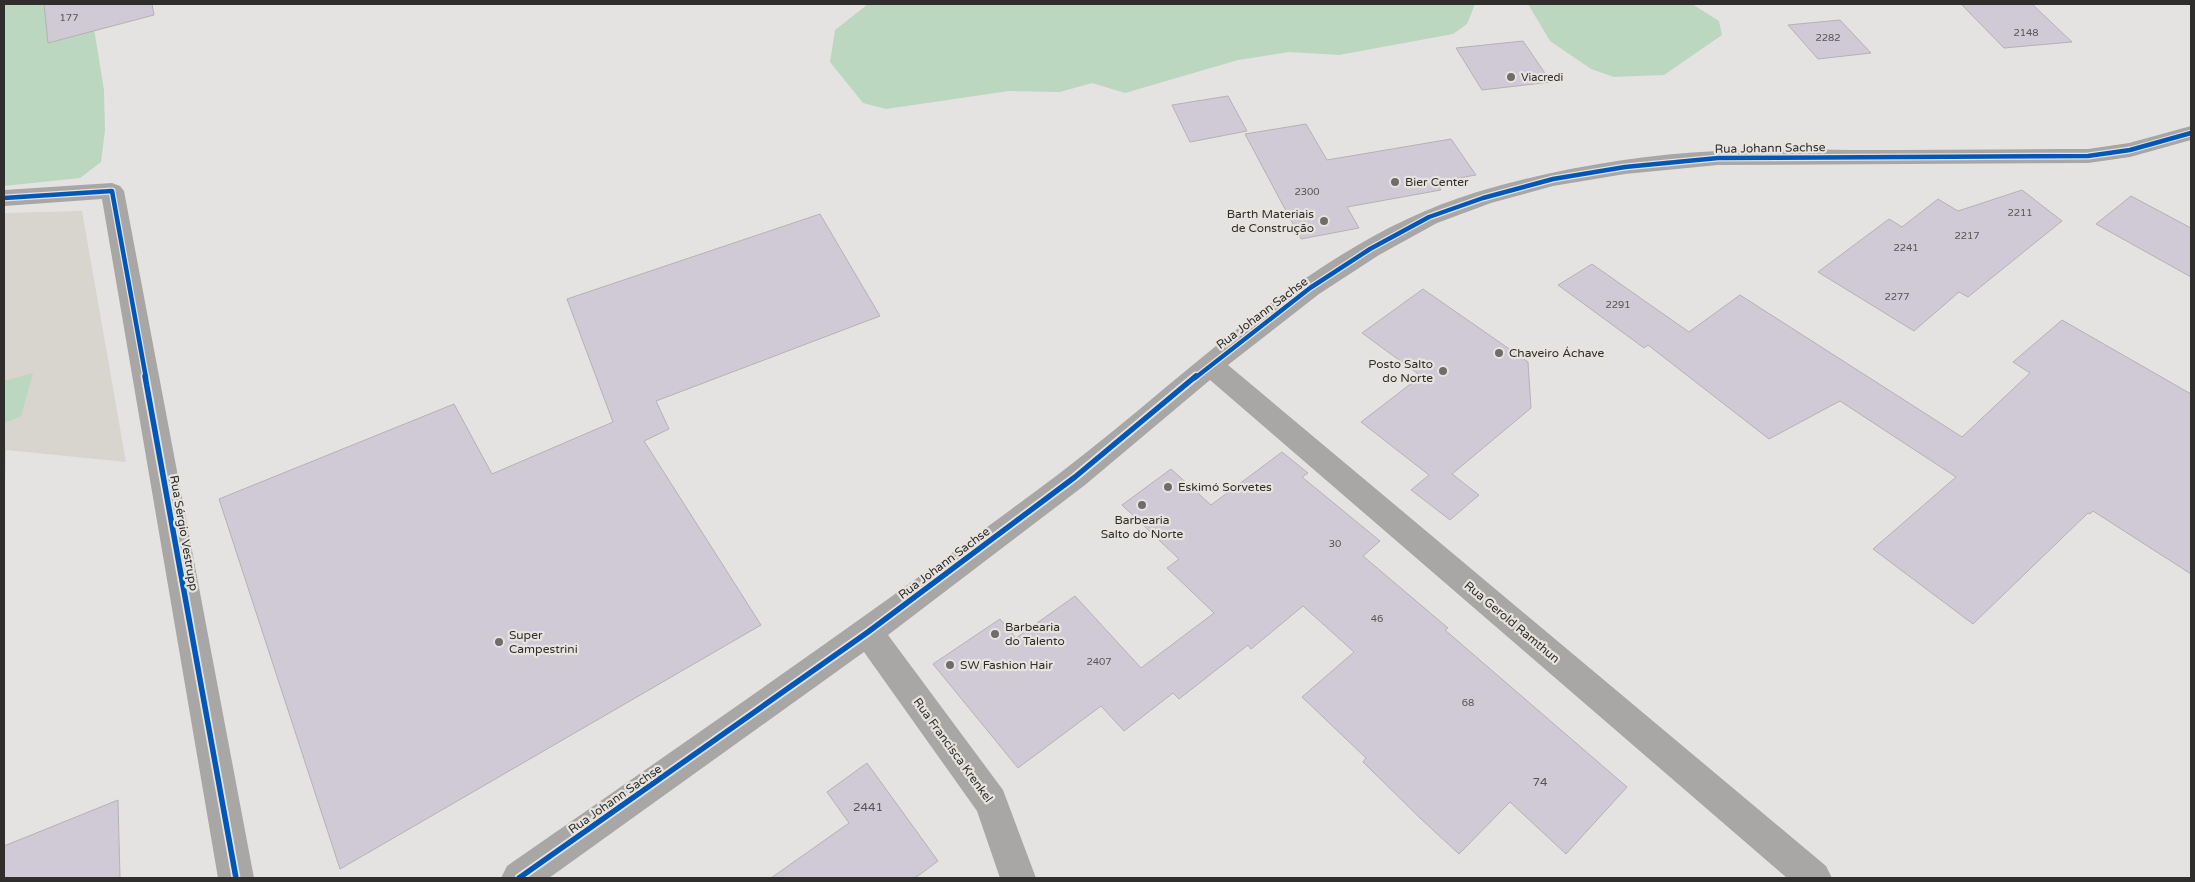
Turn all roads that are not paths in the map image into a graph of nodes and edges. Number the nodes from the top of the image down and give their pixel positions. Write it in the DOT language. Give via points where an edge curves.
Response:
graph roads {
  1 [pos="2191,133"];
  2 [pos="4,198"];
  3 [pos="1210,365"];
  4 [pos="868,632"];
  5 [pos="236,878"];
  6 [pos="519,878"];
  7 [pos="1018,878"];
  8 [pos="1814,878"];
  1 -- 3 [label="street, Rua Johann Sachse" via="2130,150 2088,156 1718,158 1626,167 1553,179 1429,217 1370,249 1310,288"];
  2 -- 5 [label="street, Rua Sérgio Vestrupp" via="112,191"];
  3 -- 4 [label="street, Rua Johann Sachse" via="1075,477"];
  3 -- 8 [label="street, Rua Gerold Ramthun"];
  4 -- 6 [label="street, Rua Johann Sachse"];
  4 -- 7 [label="street, Rua Francisca Krenkel" via="991,802"];
}
